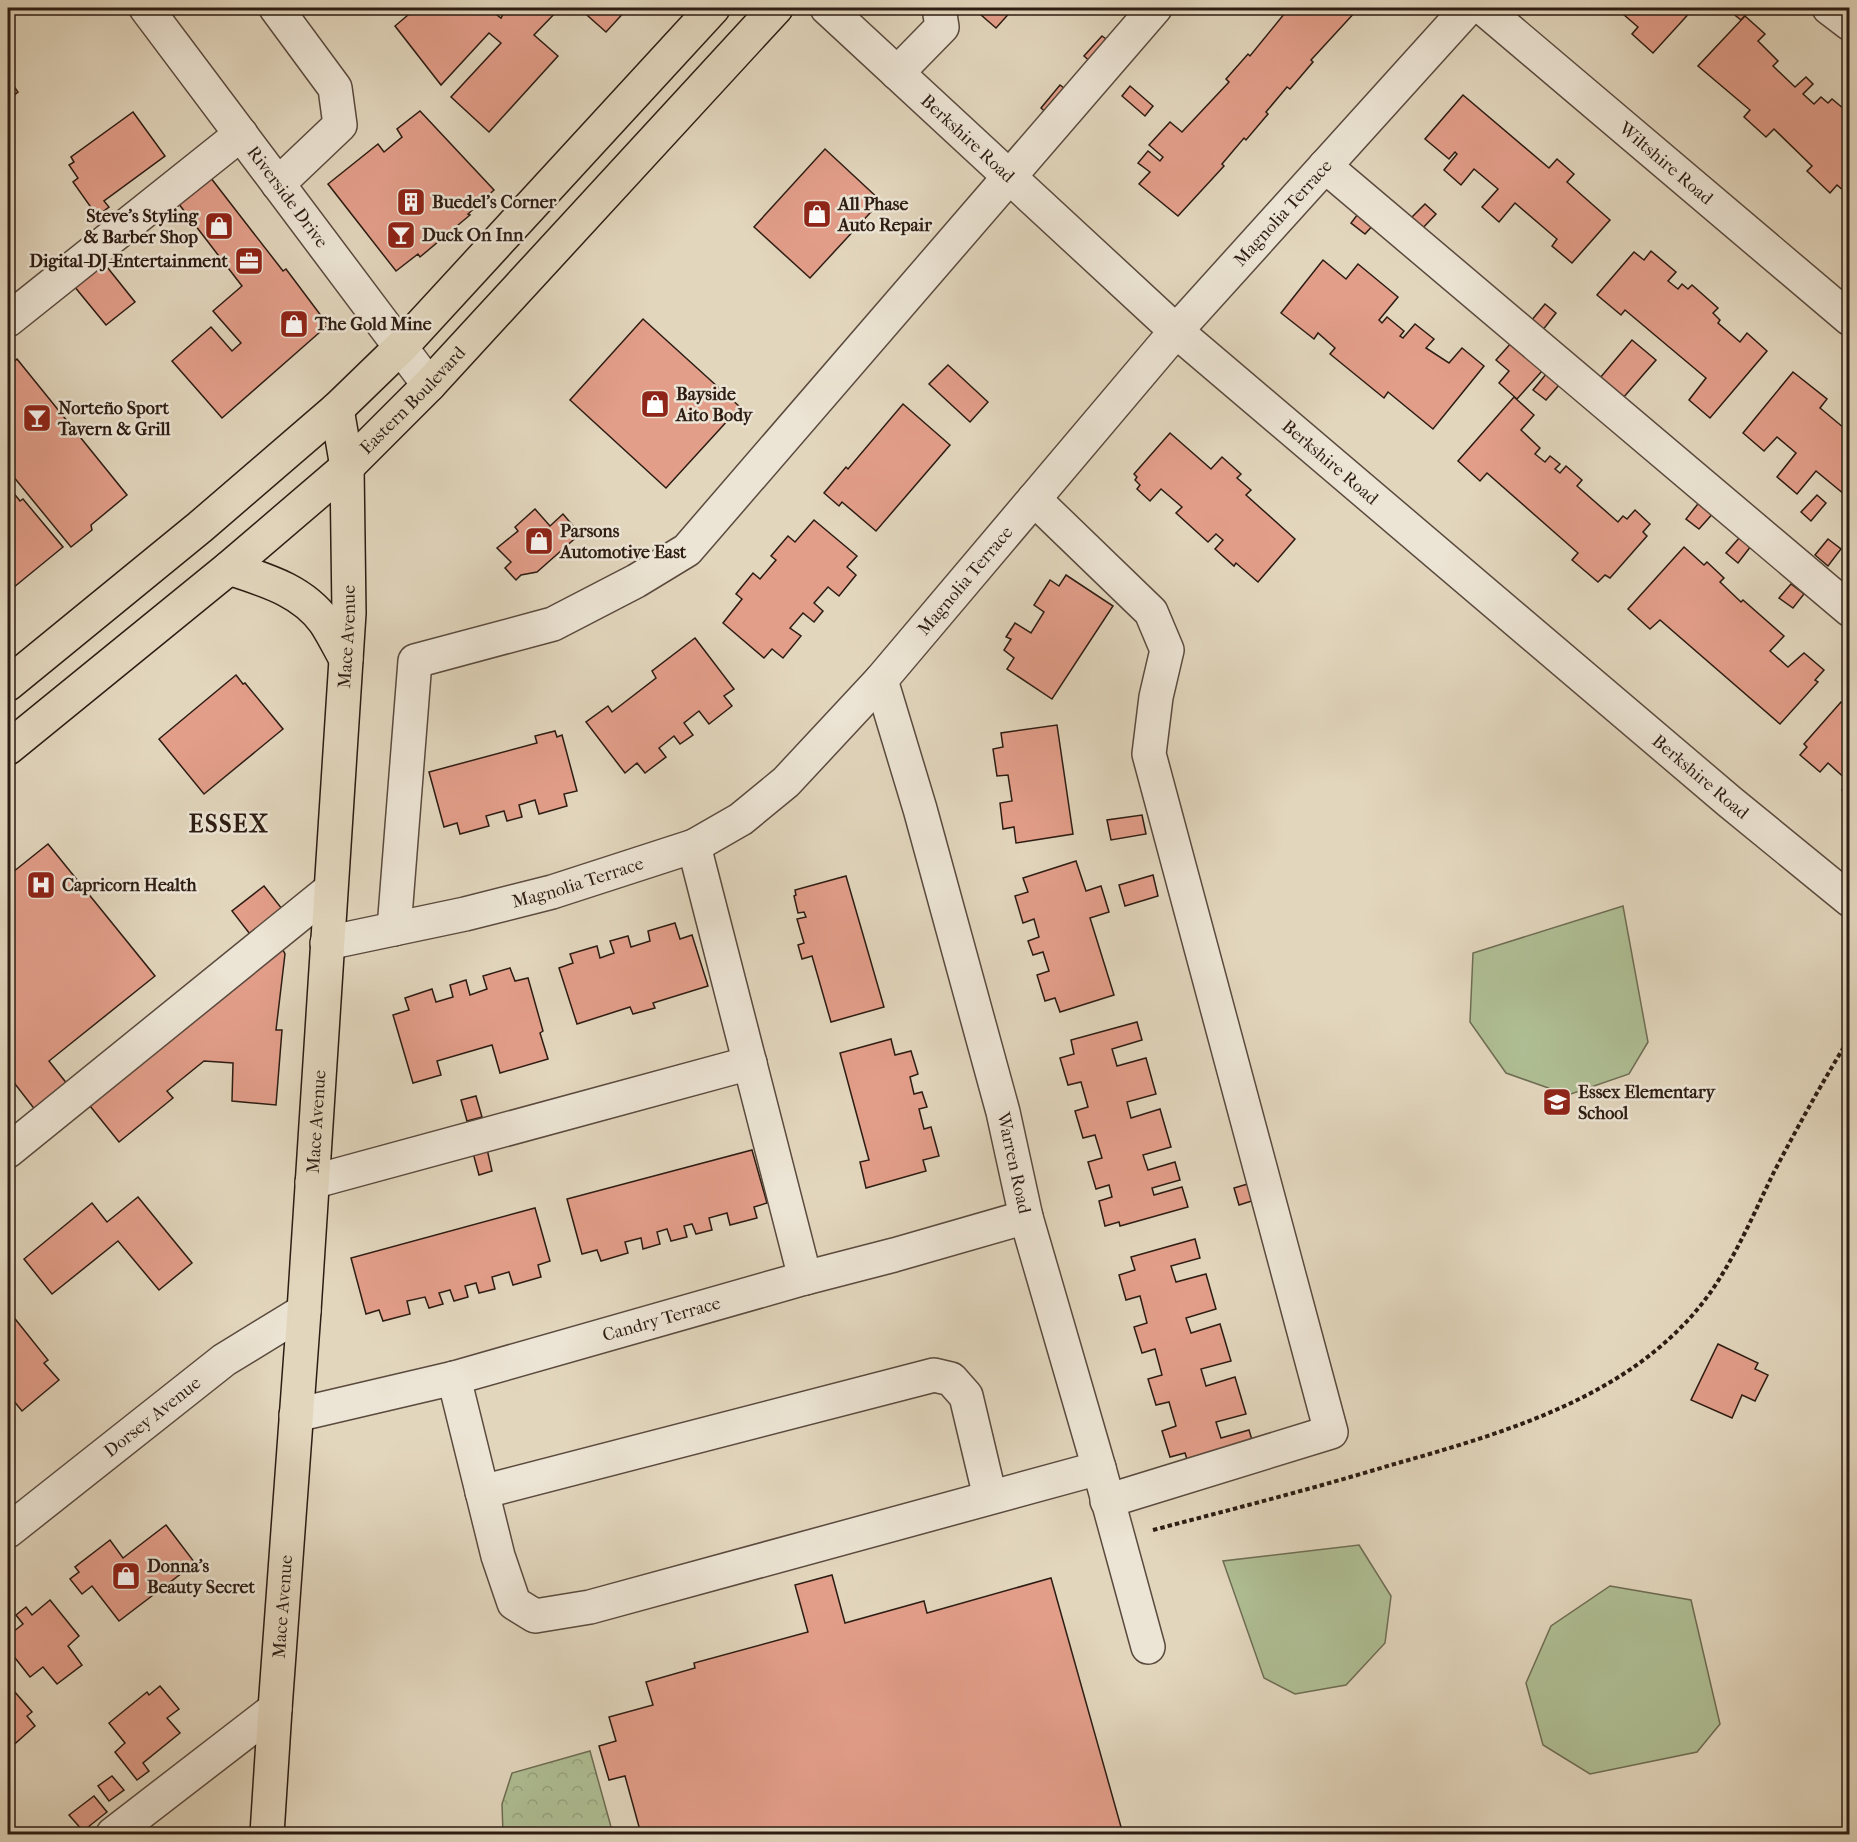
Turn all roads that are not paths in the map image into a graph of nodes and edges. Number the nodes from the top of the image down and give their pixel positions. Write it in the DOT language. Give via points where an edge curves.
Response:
graph roads {
  1 [pos="146,8"];
  2 [pos="276,8"];
  3 [pos="713,8"];
  4 [pos="776,8"];
  5 [pos="827,8"];
  6 [pos="939,8"];
  7 [pos="1155,8"];
  8 [pos="1468,8"];
  9 [pos="1484,8"];
  10 [pos="1829,8"];
  11 [pos="1850,24"];
  12 [pos="897,73"];
  13 [pos="241,134"];
  14 [pos="1325,166"];
  15 [pos="1010,177"];
  16 [pos="278,184"];
  17 [pos="1850,319"];
  18 [pos="8,320"];
  19 [pos="1176,331"];
  20 [pos="401,347"];
  21 [pos="429,385"];
  22 [pos="337,409"];
  23 [pos="347,467"];
  24 [pos="1034,499"];
  25 [pos="229,568"];
  26 [pos="1850,610"];
  27 [pos="346,659"];
  28 [pos="881,680"];
  29 [pos="8,684"];
  30 [pos="8,748"];
  31 [pos="694,846"];
  32 [pos="330,890"];
  33 [pos="1850,900"];
  34 [pos="394,929"];
  35 [pos="327,943"];
  36 [pos="750,1063"];
  37 [pos="8,1151"];
  38 [pos="312,1182"];
  39 [pos="1026,1217"];
  40 [pos="805,1278"];
  41 [pos="304,1311"];
  42 [pos="454,1378"];
  43 [pos="296,1415"];
  44 [pos="1099,1468"];
  45 [pos="482,1492"];
  46 [pos="990,1497"];
  47 [pos="1107,1501"];
  48 [pos="8,1531"];
  49 [pos="1148,1647"];
  50 [pos="275,1709"];
  51 [pos="113,1834"];
  52 [pos="267,1834"];
  1 -- 13 [label="street, Riverside Drive"];
  2 -- 16 [label="street" via="335,88 340,125"];
  3 -- 20 [label="main road"];
  4 -- 21 [label="main road, Eastern Boulevard"];
  5 -- 12 [label="street, Berkshire Road"];
  6 -- 12 [label="street" via="942,27"];
  7 -- 15 [label="street"];
  8 -- 14 [label="street, Magnolia Terrace"];
  9 -- 17 [label="street, Wiltshire Road"];
  10 -- 11 [label="street"];
  12 -- 15 [label="street, Berkshire Road"];
  13 -- 16 [label="street, Riverside Drive"];
  13 -- 18 [label="street"];
  14 -- 19 [label="street, Magnolia Terrace"];
  14 -- 26 [label="street"];
  15 -- 19 [label="street, Berkshire Road"];
  15 -- 34 [label="street" via="687,550 553,624 415,661"];
  16 -- 20 [label="street, Riverside Drive"];
  19 -- 24 [label="street, Magnolia Terrace"];
  19 -- 33 [label="street, Berkshire Road"];
  20 -- 21 [label="street, Riverside Drive"];
  20 -- 22 [label="main road"];
  21 -- 23 [label="main road, Eastern Boulevard"];
  22 -- 23 [label="main road, Mace Avenue"];
  22 -- 29 [label="main road"];
  23 -- 25 [label="main road, Eastern Boulevard"];
  23 -- 27 [label="main road, Mace Avenue"];
  24 -- 28 [label="street, Magnolia Terrace"];
  24 -- 47 [label="street" via="1151,612 1167,650 1149,754 1331,1432"];
  25 -- 27 [label="main road" via="282,586 300,597 325,622"];
  25 -- 30 [label="main road, Eastern Boulevard"];
  27 -- 32 [label="main road, Mace Avenue"];
  28 -- 31 [label="street, Magnolia Terrace" via="786,782 741,819"];
  28 -- 39 [label="street, Warren Road" via="1003,1112"];
  31 -- 34 [label="street, Magnolia Terrace" via="552,892"];
  31 -- 36 [label="street"];
  32 -- 35 [label="main road, Mace Avenue"];
  32 -- 37 [label="street"];
  34 -- 35 [label="street, Magnolia Terrace"];
  35 -- 38 [label="main road, Mace Avenue"];
  36 -- 38 [label="street"];
  36 -- 40 [label="street"];
  38 -- 41 [label="main road, Mace Avenue"];
  39 -- 40 [label="street, Candry Terrace"];
  39 -- 44 [label="street, Warren Road"];
  40 -- 42 [label="street, Candry Terrace"];
  41 -- 43 [label="main road, Mace Avenue"];
  41 -- 48 [label="street, Dorsey Avenue" via="224,1360"];
  42 -- 43 [label="street, Candry Terrace"];
  42 -- 45 [label="street"];
  43 -- 50 [label="main road, Mace Avenue"];
  44 -- 46 [label="street"];
  44 -- 47 [label="street, Warren Road"];
  45 -- 46 [label="street" via="934,1375 951,1379 966,1396"];
  45 -- 46 [label="street" via="514,1603 535,1616 591,1607"];
  47 -- 49 [label="street, Warren Road"];
  50 -- 51 [label="street"];
  50 -- 52 [label="main road, Mace Avenue"];
}
